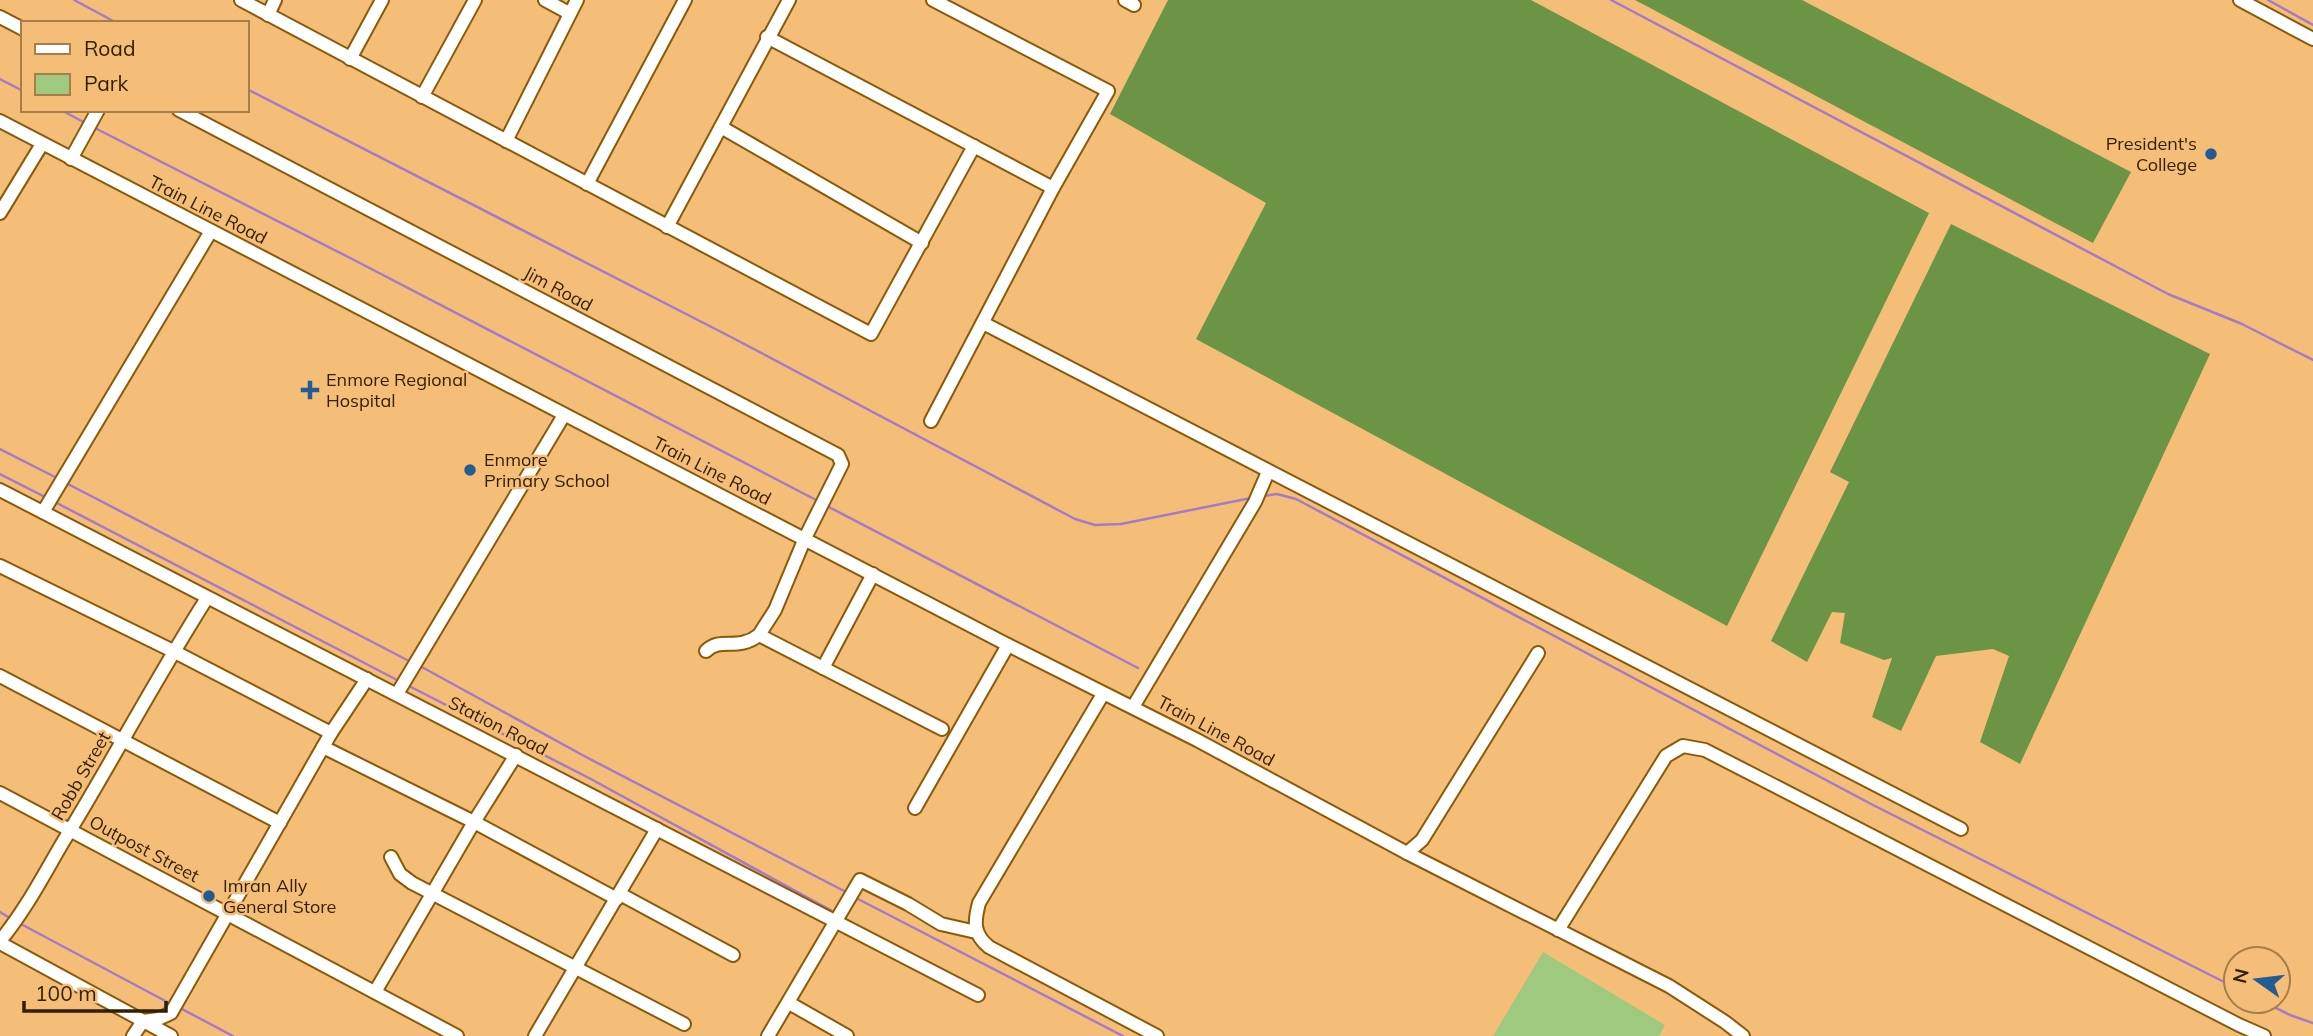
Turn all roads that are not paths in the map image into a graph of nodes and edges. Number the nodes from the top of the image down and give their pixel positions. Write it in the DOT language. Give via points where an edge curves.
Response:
graph roads {
  1 [pos="241,0"];
  2 [pos="275,0"];
  3 [pos="382,0"];
  4 [pos="475,0"];
  5 [pos="545,0"];
  6 [pos="576,0"];
  7 [pos="685,0"];
  8 [pos="789,0"];
  9 [pos="933,0"];
  10 [pos="2240,0"];
  11 [pos="569,13"];
  12 [pos="268,15"];
  13 [pos="0,17"];
  14 [pos="21,28"];
  15 [pos="767,37"];
  16 [pos="2313,39"];
  17 [pos="350,59"];
  18 [pos="422,97"];
  19 [pos="183,112"];
  20 [pos="95,115"];
  21 [pos="0,121"];
  22 [pos="721,128"];
  23 [pos="506,141"];
  24 [pos="42,144"];
  25 [pos="974,146"];
  26 [pos="71,159"];
  27 [pos="587,184"];
  28 [pos="1053,188"];
  29 [pos="0,213"];
  30 [pos="667,227"];
  31 [pos="211,231"];
  32 [pos="922,243"];
  33 [pos="983,323"];
  34 [pos="564,415"];
  35 [pos="931,421"];
  36 [pos="1268,472"];
  37 [pos="0,490"];
  38 [pos="43,512"];
  39 [pos="805,538"];
  40 [pos="0,566"];
  41 [pos="873,574"];
  42 [pos="207,598"];
  43 [pos="759,635"];
  44 [pos="1008,645"];
  45 [pos="173,651"];
  46 [pos="706,651"];
  47 [pos="1538,653"];
  48 [pos="823,668"];
  49 [pos="0,676"];
  50 [pos="368,679"];
  51 [pos="397,694"];
  52 [pos="1103,694"];
  53 [pos="1133,707"];
  54 [pos="942,729"];
  55 [pos="331,733"];
  56 [pos="123,740"];
  57 [pos="323,747"];
  58 [pos="516,755"];
  59 [pos="0,793"];
  60 [pos="915,808"];
  61 [pos="474,822"];
  62 [pos="280,823"];
  63 [pos="71,829"];
  64 [pos="657,829"];
  65 [pos="1961,829"];
  66 [pos="1407,853"];
  67 [pos="391,857"];
  68 [pos="432,893"];
  69 [pos="619,897"];
  70 [pos="229,914"];
  71 [pos="836,921"];
  72 [pos="1558,930"];
  73 [pos="976,932"];
  74 [pos="0,942"];
  75 [pos="733,955"];
  76 [pos="575,969"];
  77 [pos="375,992"];
  78 [pos="978,995"];
  79 [pos="789,1003"];
  80 [pos="143,1021"];
  81 [pos="684,1024"];
  82 [pos="133,1036"];
  83 [pos="171,1036"];
  84 [pos="457,1036"];
  85 [pos="535,1036"];
  86 [pos="768,1036"];
  87 [pos="847,1036"];
  88 [pos="1157,1036"];
  89 [pos="1743,1036"];
  90 [pos="2264,1036"];
  1 -- 12 [label="street"];
  2 -- 12 [label="street"];
  3 -- 17 [label="street"];
  4 -- 18 [label="street"];
  5 -- 11 [label="street"];
  6 -- 11 [label="street"];
  7 -- 27 [label="street"];
  8 -- 15 [label="street"];
  9 -- 28 [label="street" via="1108,91"];
  10 -- 16 [label="street"];
  11 -- 23 [label="street"];
  12 -- 17 [label="street"];
  13 -- 14 [label="street"];
  15 -- 22 [label="street"];
  15 -- 25 [label="street"];
  17 -- 18 [label="street"];
  18 -- 23 [label="street"];
  19 -- 39 [label="street, Jim Road" via="838,455 842,464"];
  20 -- 26 [label="street"];
  21 -- 24 [label="street, Train Line Road"];
  22 -- 30 [label="street"];
  22 -- 32 [label="street"];
  23 -- 27 [label="street"];
  24 -- 26 [label="street, Train Line Road"];
  24 -- 29 [label="street"];
  25 -- 28 [label="street"];
  25 -- 32 [label="street"];
  26 -- 31 [label="street, Train Line Road"];
  27 -- 30 [label="street"];
  28 -- 33 [label="street"];
  30 -- 32 [label="street" via="871,334"];
  31 -- 34 [label="street, Train Line Road"];
  31 -- 38 [label="street"];
  33 -- 35 [label="street"];
  33 -- 36 [label="street"];
  34 -- 39 [label="street, Train Line Road"];
  34 -- 51 [label="street"];
  36 -- 53 [label="street" via="1255,502"];
  36 -- 65 [label="street"];
  37 -- 38 [label="street, Station Road"];
  38 -- 42 [label="street, Station Road"];
  39 -- 41 [label="street, Train Line Road"];
  39 -- 43 [label="street, Jim Road" via="775,610"];
  40 -- 45 [label="street"];
  41 -- 44 [label="street, Train Line Road"];
  41 -- 48 [label="street"];
  42 -- 45 [label="street, Robb Street"];
  42 -- 50 [label="street, Station Road"];
  43 -- 46 [label="street" via="749,643 718,644"];
  43 -- 48 [label="street"];
  44 -- 52 [label="street, Train Line Road"];
  44 -- 60 [label="street"];
  45 -- 55 [label="street"];
  45 -- 56 [label="street, Robb Street"];
  47 -- 66 [label="street" via="1422,840"];
  48 -- 54 [label="street"];
  49 -- 56 [label="street"];
  50 -- 51 [label="street, Station Road"];
  50 -- 55 [label="street"];
  51 -- 58 [label="street, Station Road"];
  52 -- 53 [label="street, Train Line Road"];
  52 -- 73 [label="street" via="979,903"];
  53 -- 66 [label="street, Train Line Road"];
  55 -- 57 [label="street"];
  56 -- 62 [label="street"];
  56 -- 63 [label="street, Robb Street"];
  57 -- 61 [label="street"];
  57 -- 62 [label="street"];
  58 -- 61 [label="street"];
  58 -- 64 [label="street, Station Road"];
  59 -- 63 [label="street, Outpost Street"];
  61 -- 68 [label="street"];
  61 -- 69 [label="street"];
  62 -- 70 [label="street"];
  63 -- 70 [label="street, Outpost Street"];
  63 -- 74 [label="street, Robb Street"];
  64 -- 69 [label="street"];
  64 -- 71 [label="street, Station Road"];
  66 -- 72 [label="street, Train Line Road"];
  67 -- 68 [label="street" via="400,874"];
  68 -- 76 [label="street"];
  68 -- 77 [label="street"];
  69 -- 75 [label="street"];
  69 -- 76 [label="street"];
  70 -- 77 [label="street, Outpost Street"];
  70 -- 80 [label="street" via="174,1009 158,1019"];
  71 -- 73 [label="street" via="860,880 941,924"];
  71 -- 78 [label="street, Station Road"];
  71 -- 79 [label="street"];
  72 -- 89 [label="street, Train Line Road" via="1669,986"];
  72 -- 90 [label="street" via="1666,756 1683,746 1705,750"];
  73 -- 88 [label="street" via="989,947"];
  74 -- 80 [label="street"];
  76 -- 81 [label="street"];
  76 -- 85 [label="street"];
  77 -- 84 [label="street, Outpost Street"];
  79 -- 86 [label="street"];
  79 -- 87 [label="street"];
  80 -- 82 [label="street"];
  80 -- 83 [label="street"];
}
